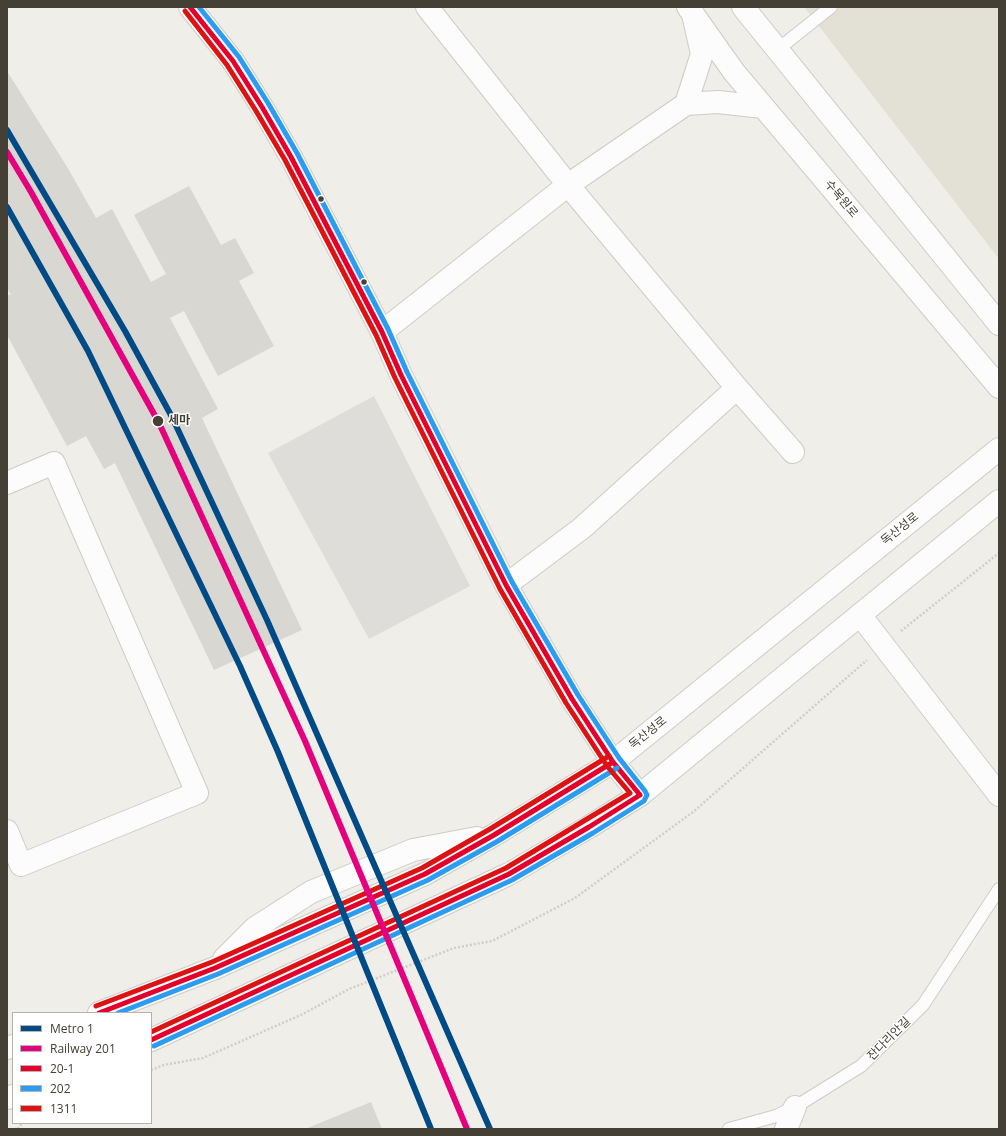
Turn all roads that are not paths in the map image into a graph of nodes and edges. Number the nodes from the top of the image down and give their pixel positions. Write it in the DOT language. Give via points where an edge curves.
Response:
graph roads {
  1 [pos="190,7"];
  2 [pos="427,7"];
  3 [pos="743,7"];
  4 [pos="832,7"];
  5 [pos="690,11"];
  6 [pos="777,50"];
  7 [pos="686,104"];
  8 [pos="764,107"];
  9 [pos="568,185"];
  10 [pos="999,324"];
  11 [pos="382,332"];
  12 [pos="999,387"];
  13 [pos="737,388"];
  14 [pos="999,450"];
  15 [pos="793,452"];
  16 [pos="7,483"];
  17 [pos="999,501"];
  18 [pos="506,585"];
  19 [pos="860,615"];
  20 [pos="613,762"];
  21 [pos="640,795"];
  22 [pos="999,795"];
  23 [pos="7,831"];
  24 [pos="494,835"];
  25 [pos="999,889"];
  26 [pos="215,968"];
  27 [pos="102,1012"];
  28 [pos="152,1040"];
  29 [pos="795,1106"];
  30 [pos="729,1129"];
  31 [pos="786,1129"];
  1 -- 11 [label="street" via="233,61 262,106"];
  2 -- 9 [label="street"];
  3 -- 6 [label="street"];
  4 -- 6 [label="lane"];
  5 -- 7 [label="street" via="702,54"];
  5 -- 8 [label="street, 수목원로" via="734,72"];
  6 -- 10 [label="street"];
  7 -- 8 [label="street" via="718,102"];
  7 -- 9 [label="street"];
  8 -- 12 [label="street, 수목원로"];
  9 -- 11 [label="street"];
  9 -- 13 [label="street"];
  11 -- 18 [label="street"];
  13 -- 15 [label="street"];
  13 -- 18 [label="street" via="582,528"];
  14 -- 20 [label="street, 독산성로"];
  16 -- 23 [label="street" via="54,463 197,793 21,865"];
  17 -- 19 [label="street"];
  18 -- 20 [label="street" via="572,699"];
  19 -- 21 [label="street"];
  19 -- 22 [label="street"];
  20 -- 21 [label="street"];
  20 -- 24 [label="street, 독산성로"];
  21 -- 28 [label="street" via="509,874"];
  24 -- 26 [label="street, 독산성로" via="425,874"];
  24 -- 26 [label="street" via="413,850 312,892 255,928"];
  25 -- 29 [label="lane, 잔다리안길" via="923,1005 861,1066"];
  26 -- 27 [label="street, 독산성로"];
  29 -- 30 [label="lane, 잔다리안길" via="776,1116"];
  29 -- 31 [label="street"];
}
